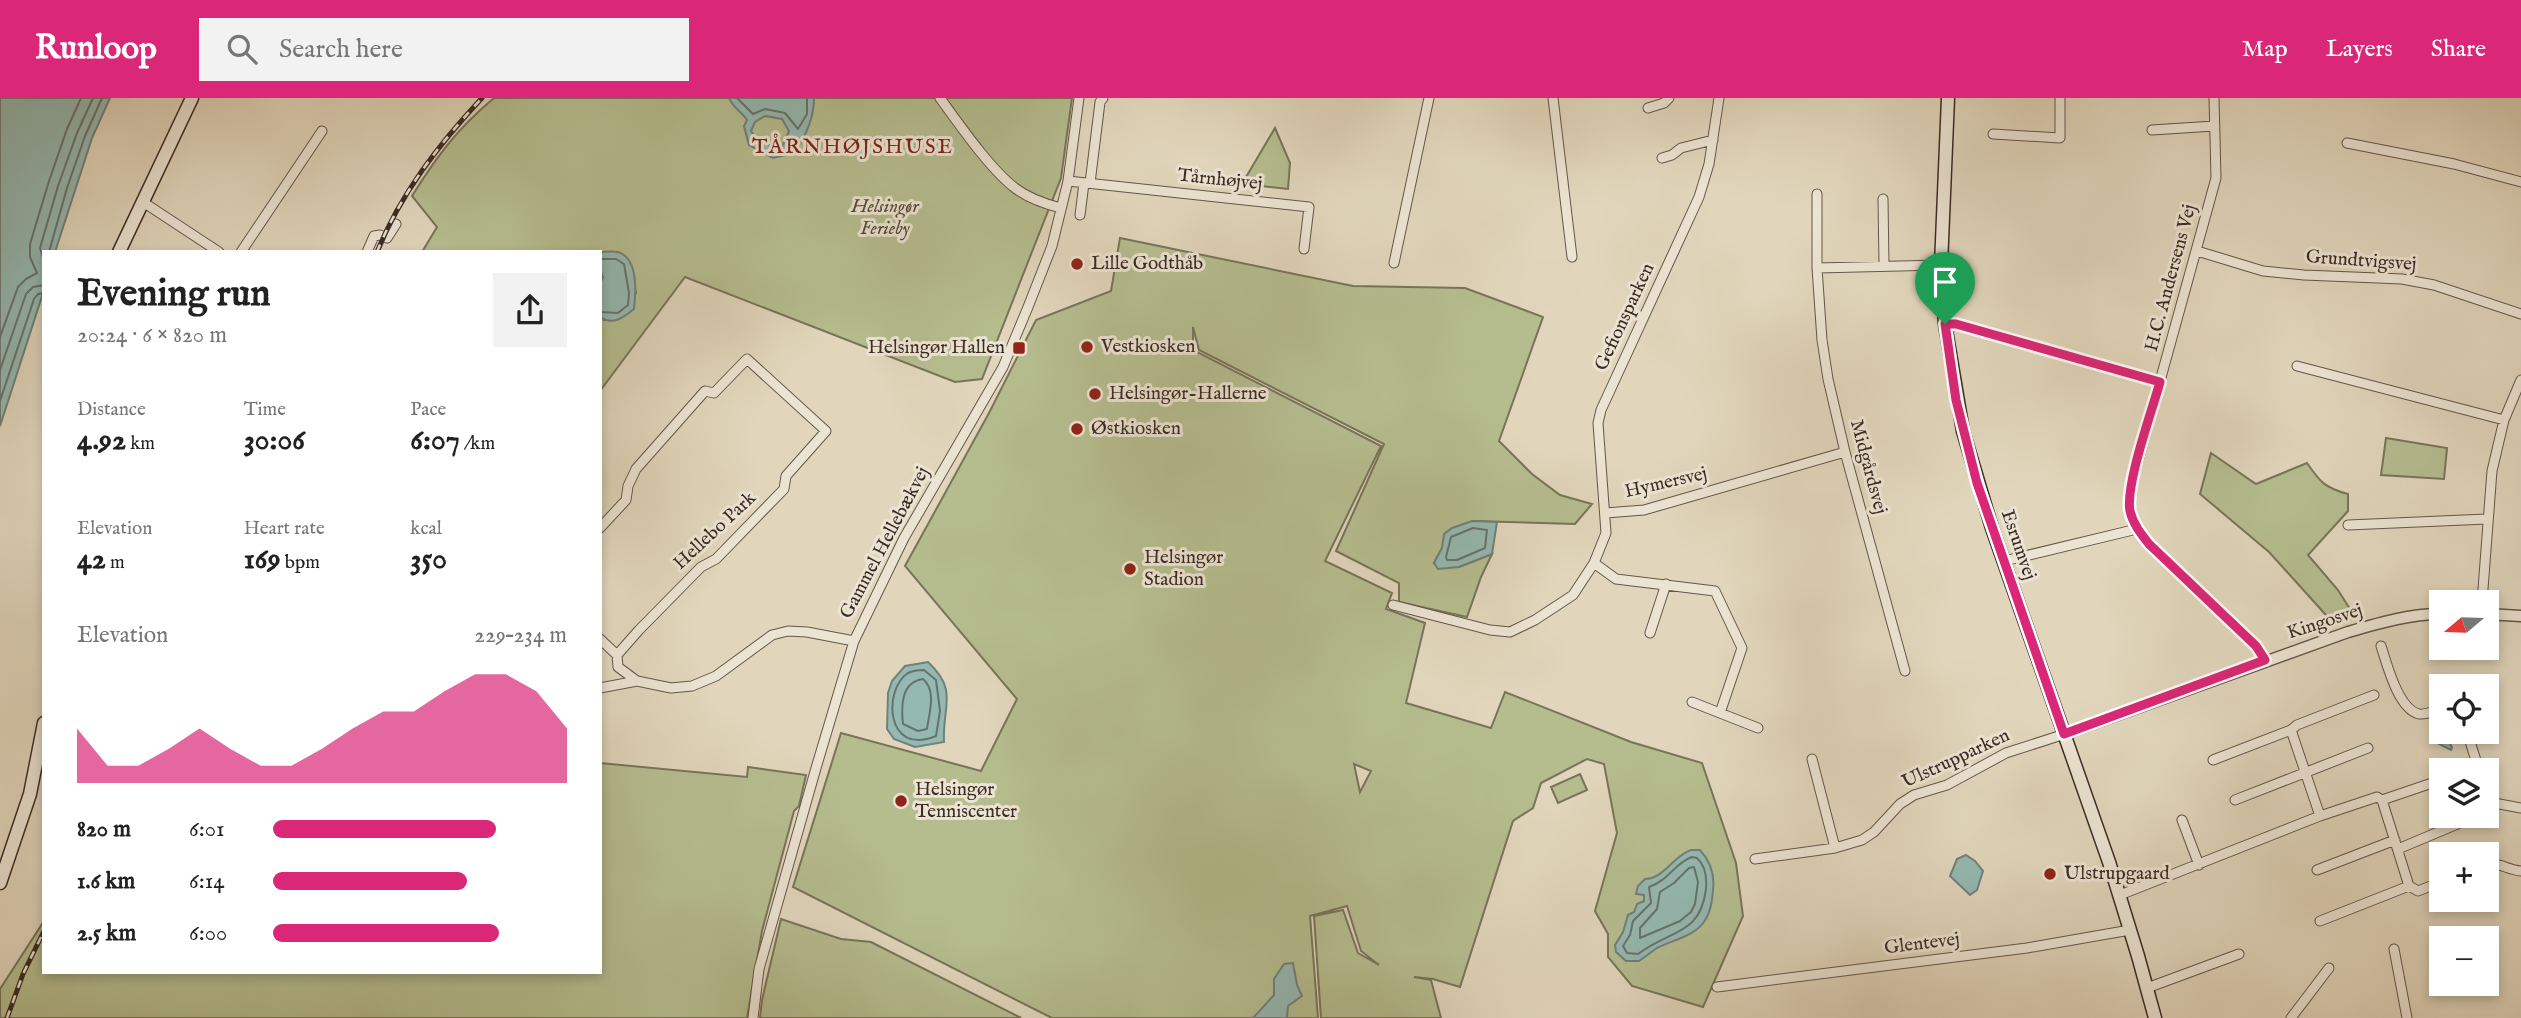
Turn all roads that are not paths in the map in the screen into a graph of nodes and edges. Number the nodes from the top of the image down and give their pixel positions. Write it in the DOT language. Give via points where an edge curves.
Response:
graph roads {
  1 [pos="192,98"];
  2 [pos="940,98"];
  3 [pos="1079,98"];
  4 [pos="1103,98"];
  5 [pos="1429,98"];
  6 [pos="1553,98"];
  7 [pos="1670,98"];
  8 [pos="1719,98"];
  9 [pos="1948,98"];
  10 [pos="2060,98"];
  11 [pos="2214,98"];
  12 [pos="1648,108"];
  13 [pos="2214,126"];
  14 [pos="2152,130"];
  15 [pos="322,131"];
  16 [pos="1993,134"];
  17 [pos="1713,140"];
  18 [pos="2347,144"];
  19 [pos="1662,158"];
  20 [pos="1068,181"];
  21 [pos="1087,183"];
  22 [pos="2521,183"];
  23 [pos="1817,194"];
  24 [pos="1883,199"];
  25 [pos="143,202"];
  26 [pos="1061,208"];
  27 [pos="1080,215"];
  28 [pos="396,224"];
  29 [pos="120,250"];
  30 [pos="216,250"];
  31 [pos="242,250"];
  32 [pos="368,250"];
  33 [pos="1304,250"];
  34 [pos="2197,251"];
  35 [pos="1572,257"];
  36 [pos="1394,263"];
  37 [pos="1941,265"];
  38 [pos="1884,266"];
  39 [pos="1817,268"];
  40 [pos="2521,314"];
  41 [pos="1945,324"];
  42 [pos="2297,366"];
  43 [pos="2521,380"];
  44 [pos="2160,382"];
  45 [pos="2504,420"];
  46 [pos="1845,452"];
  47 [pos="1605,513"];
  48 [pos="2487,519"];
  49 [pos="2348,524"];
  50 [pos="602,526"];
  51 [pos="2137,529"];
  52 [pos="2004,561"];
  53 [pos="1594,563"];
  54 [pos="1666,584"];
  55 [pos="2483,590"];
  56 [pos="1393,606"];
  57 [pos="2429,614"];
  58 [pos="2499,615"];
  59 [pos="2521,617"];
  60 [pos="1650,633"];
  61 [pos="602,641"];
  62 [pos="854,641"];
  63 [pos="2381,646"];
  64 [pos="617,655"];
  65 [pos="2265,660"];
  66 [pos="1905,671"];
  67 [pos="637,681"];
  68 [pos="602,688"];
  69 [pos="2374,695"];
  70 [pos="1692,702"];
  71 [pos="1720,713"];
  72 [pos="2429,713"];
  73 [pos="1758,728"];
  74 [pos="2291,730"];
  75 [pos="42,734"];
  76 [pos="2064,734"];
  77 [pos="2368,748"];
  78 [pos="1812,759"];
  79 [pos="2213,760"];
  80 [pos="2305,772"];
  81 [pos="2429,784"];
  82 [pos="2235,800"];
  83 [pos="2382,800"];
  84 [pos="2499,805"];
  85 [pos="2521,808"];
  86 [pos="2320,816"];
  87 [pos="2182,820"];
  88 [pos="2442,828"];
  89 [pos="2396,844"];
  90 [pos="1835,848"];
  91 [pos="1755,859"];
  92 [pos="2499,864"];
  93 [pos="2199,865"];
  94 [pos="2317,870"];
  95 [pos="2521,871"];
  96 [pos="0,883"];
  97 [pos="2409,886"];
  98 [pos="2429,886"];
  99 [pos="2120,895"];
  100 [pos="2320,921"];
  101 [pos="2130,930"];
  102 [pos="2394,949"];
  103 [pos="2239,954"];
  104 [pos="2329,968"];
  105 [pos="1717,987"];
  106 [pos="2147,988"];
  107 [pos="753,1018"];
  108 [pos="2155,1018"];
  109 [pos="2291,1018"];
  110 [pos="2407,1018"];
  1 -- 25 [label="main road"];
  2 -- 26 [label="street" via="1016,189"];
  3 -- 20 [label="street, Gammel Hellebækvej"];
  4 -- 21 [label="street"];
  5 -- 36 [label="street"];
  6 -- 35 [label="street"];
  7 -- 12 [label="street"];
  8 -- 17 [label="street, Gefionsparken"];
  9 -- 37 [label="main road, Esrumvej"];
  10 -- 16 [label="street" via="2060,138"];
  11 -- 13 [label="street, H.C. Andersens Vej"];
  13 -- 14 [label="street"];
  13 -- 34 [label="street, H.C. Andersens Vej" via="2216,178"];
  15 -- 31 [label="street"];
  17 -- 19 [label="street"];
  17 -- 47 [label="street, Gefionsparken" via="1699,197 1601,410 1597,437"];
  18 -- 22 [label="street" via="2454,163"];
  20 -- 21 [label="street, Tårnhøjvej"];
  20 -- 26 [label="street, Gammel Hellebækvej"];
  21 -- 27 [label="street"];
  21 -- 33 [label="street, Tårnhøjvej" via="1309,207"];
  23 -- 39 [label="street, Midgårdsvej"];
  24 -- 38 [label="street"];
  25 -- 29 [label="main road"];
  25 -- 30 [label="street"];
  26 -- 62 [label="street, Gammel Hellebækvej" via="1052,246 1003,367 904,538"];
  28 -- 32 [label="street" via="387,238 374,236"];
  34 -- 40 [label="street, Grundtvigsvej" via="2263,271 2434,285"];
  34 -- 44 [label="street, H.C. Andersens Vej"];
  37 -- 38 [label="street"];
  37 -- 41 [label="main road, Esrumvej"];
  38 -- 39 [label="street"];
  39 -- 46 [label="street, Midgårdsvej" via="1822,340"];
  41 -- 44 [label="street"];
  41 -- 52 [label="main road, Esrumvej" via="1963,432"];
  42 -- 45 [label="street"];
  43 -- 45 [label="street"];
  44 -- 51 [label="street, H.C. Andersens Vej" via="2130,491 2130,514"];
  45 -- 48 [label="street"];
  46 -- 47 [label="street, Hymersvej" via="1644,510"];
  46 -- 66 [label="street, Midgårdsvej"];
  47 -- 53 [label="street, Hymersvej" via="1606,533"];
  48 -- 49 [label="street"];
  48 -- 55 [label="street"];
  50 -- 64 [label="street, Hellebo Park" via="626,500 636,469 705,391 714,393 747,359 827,431 786,476 784,489"];
  51 -- 52 [label="street"];
  51 -- 65 [label="street"];
  52 -- 76 [label="main road, Esrumvej"];
  53 -- 54 [label="street" via="1616,579"];
  53 -- 56 [label="street, Hymersvej" via="1573,595 1510,632"];
  54 -- 60 [label="street"];
  54 -- 71 [label="street" via="1715,591 1742,648"];
  57 -- 65 [label="street, Kingosvej" via="2388,620"];
  58 -- 59 [label="street"];
  61 -- 64 [label="street"];
  62 -- 67 [label="street" via="788,631 772,635 716,676 692,686 671,688"];
  62 -- 107 [label="street, Gammel Hellebækvej" via="759,969"];
  63 -- 72 [label="street" via="2393,685 2413,711"];
  64 -- 67 [label="street" via="618,667"];
  65 -- 76 [label="street, Kingosvej"];
  67 -- 68 [label="street"];
  69 -- 74 [label="street"];
  70 -- 71 [label="street"];
  71 -- 73 [label="street"];
  74 -- 79 [label="street"];
  74 -- 80 [label="street"];
  75 -- 96 [label="main road" via="32,786"];
  76 -- 90 [label="street, Ulstrupparken" via="2006,753 1947,785 1914,794 1862,841"];
  76 -- 99 [label="main road, Esrumvej"];
  77 -- 80 [label="street"];
  78 -- 90 [label="street"];
  80 -- 82 [label="street"];
  80 -- 86 [label="street"];
  81 -- 83 [label="street"];
  83 -- 86 [label="street" via="2377,797"];
  83 -- 89 [label="street"];
  84 -- 85 [label="street"];
  86 -- 93 [label="street"];
  87 -- 93 [label="street"];
  88 -- 89 [label="street"];
  89 -- 94 [label="street"];
  89 -- 97 [label="street"];
  90 -- 91 [label="street, Ulstrupparken"];
  92 -- 95 [label="street"];
  93 -- 99 [label="street"];
  97 -- 98 [label="street" via="2418,891"];
  97 -- 100 [label="street"];
  99 -- 101 [label="main road, Esrumvej"];
  101 -- 105 [label="street, Glentevej" via="2027,948"];
  101 -- 106 [label="main road, Esrumvej"];
  102 -- 110 [label="street"];
  103 -- 106 [label="street"];
  104 -- 109 [label="street"];
  106 -- 108 [label="main road, Esrumvej"];
}
